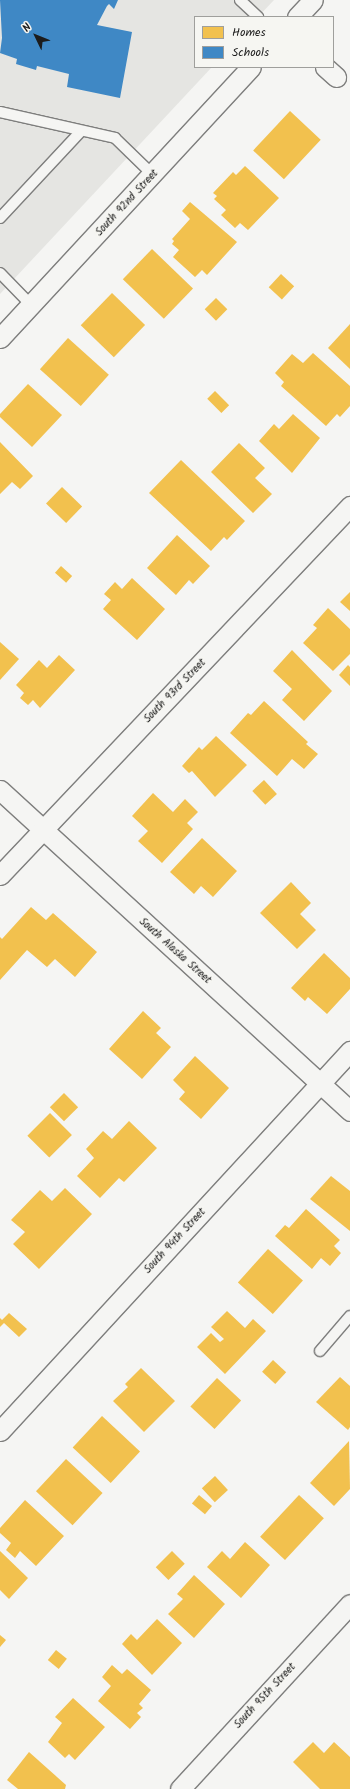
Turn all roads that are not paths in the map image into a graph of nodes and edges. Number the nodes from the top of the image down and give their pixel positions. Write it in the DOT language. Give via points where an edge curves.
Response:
graph roads {
  1 [pos="240,0"];
  2 [pos="313,0"];
  3 [pos="257,16"];
  4 [pos="298,16"];
  5 [pos="250,68"];
  6 [pos="4,113"];
  7 [pos="0,122"];
  8 [pos="81,131"];
  9 [pos="153,175"];
  10 [pos="0,218"];
  11 [pos="0,273"];
  12 [pos="31,305"];
  13 [pos="0,338"];
  14 [pos="350,506"];
  15 [pos="0,790"];
  16 [pos="42,830"];
  17 [pos="0,876"];
  18 [pos="350,1051"];
  19 [pos="320,1083"];
  20 [pos="350,1111"];
  21 [pos="350,1316"];
  22 [pos="320,1351"];
  23 [pos="0,1431"];
  24 [pos="350,1604"];
  25 [pos="180,1789"];
  1 -- 3 [label="lane"];
  2 -- 4 [label="street"];
  5 -- 9 [label="street, South 92nd Street"];
  6 -- 7 [label="lane"];
  6 -- 8 [label="lane"];
  8 -- 9 [label="lane" via="115,138"];
  8 -- 10 [label="lane"];
  9 -- 12 [label="street, South 92nd Street"];
  11 -- 12 [label="lane"];
  12 -- 13 [label="street, South 92nd Street"];
  14 -- 16 [label="street, South 93rd Street"];
  15 -- 16 [label="street, South Alaska Street"];
  16 -- 17 [label="street, South 93rd Street"];
  16 -- 19 [label="street, South Alaska Street"];
  18 -- 19 [label="street, South 94th Street"];
  19 -- 20 [label="street, South Alaska Street"];
  19 -- 23 [label="street, South 94th Street"];
  21 -- 22 [label="lane"];
  24 -- 25 [label="street, South 95th Street"];
}
